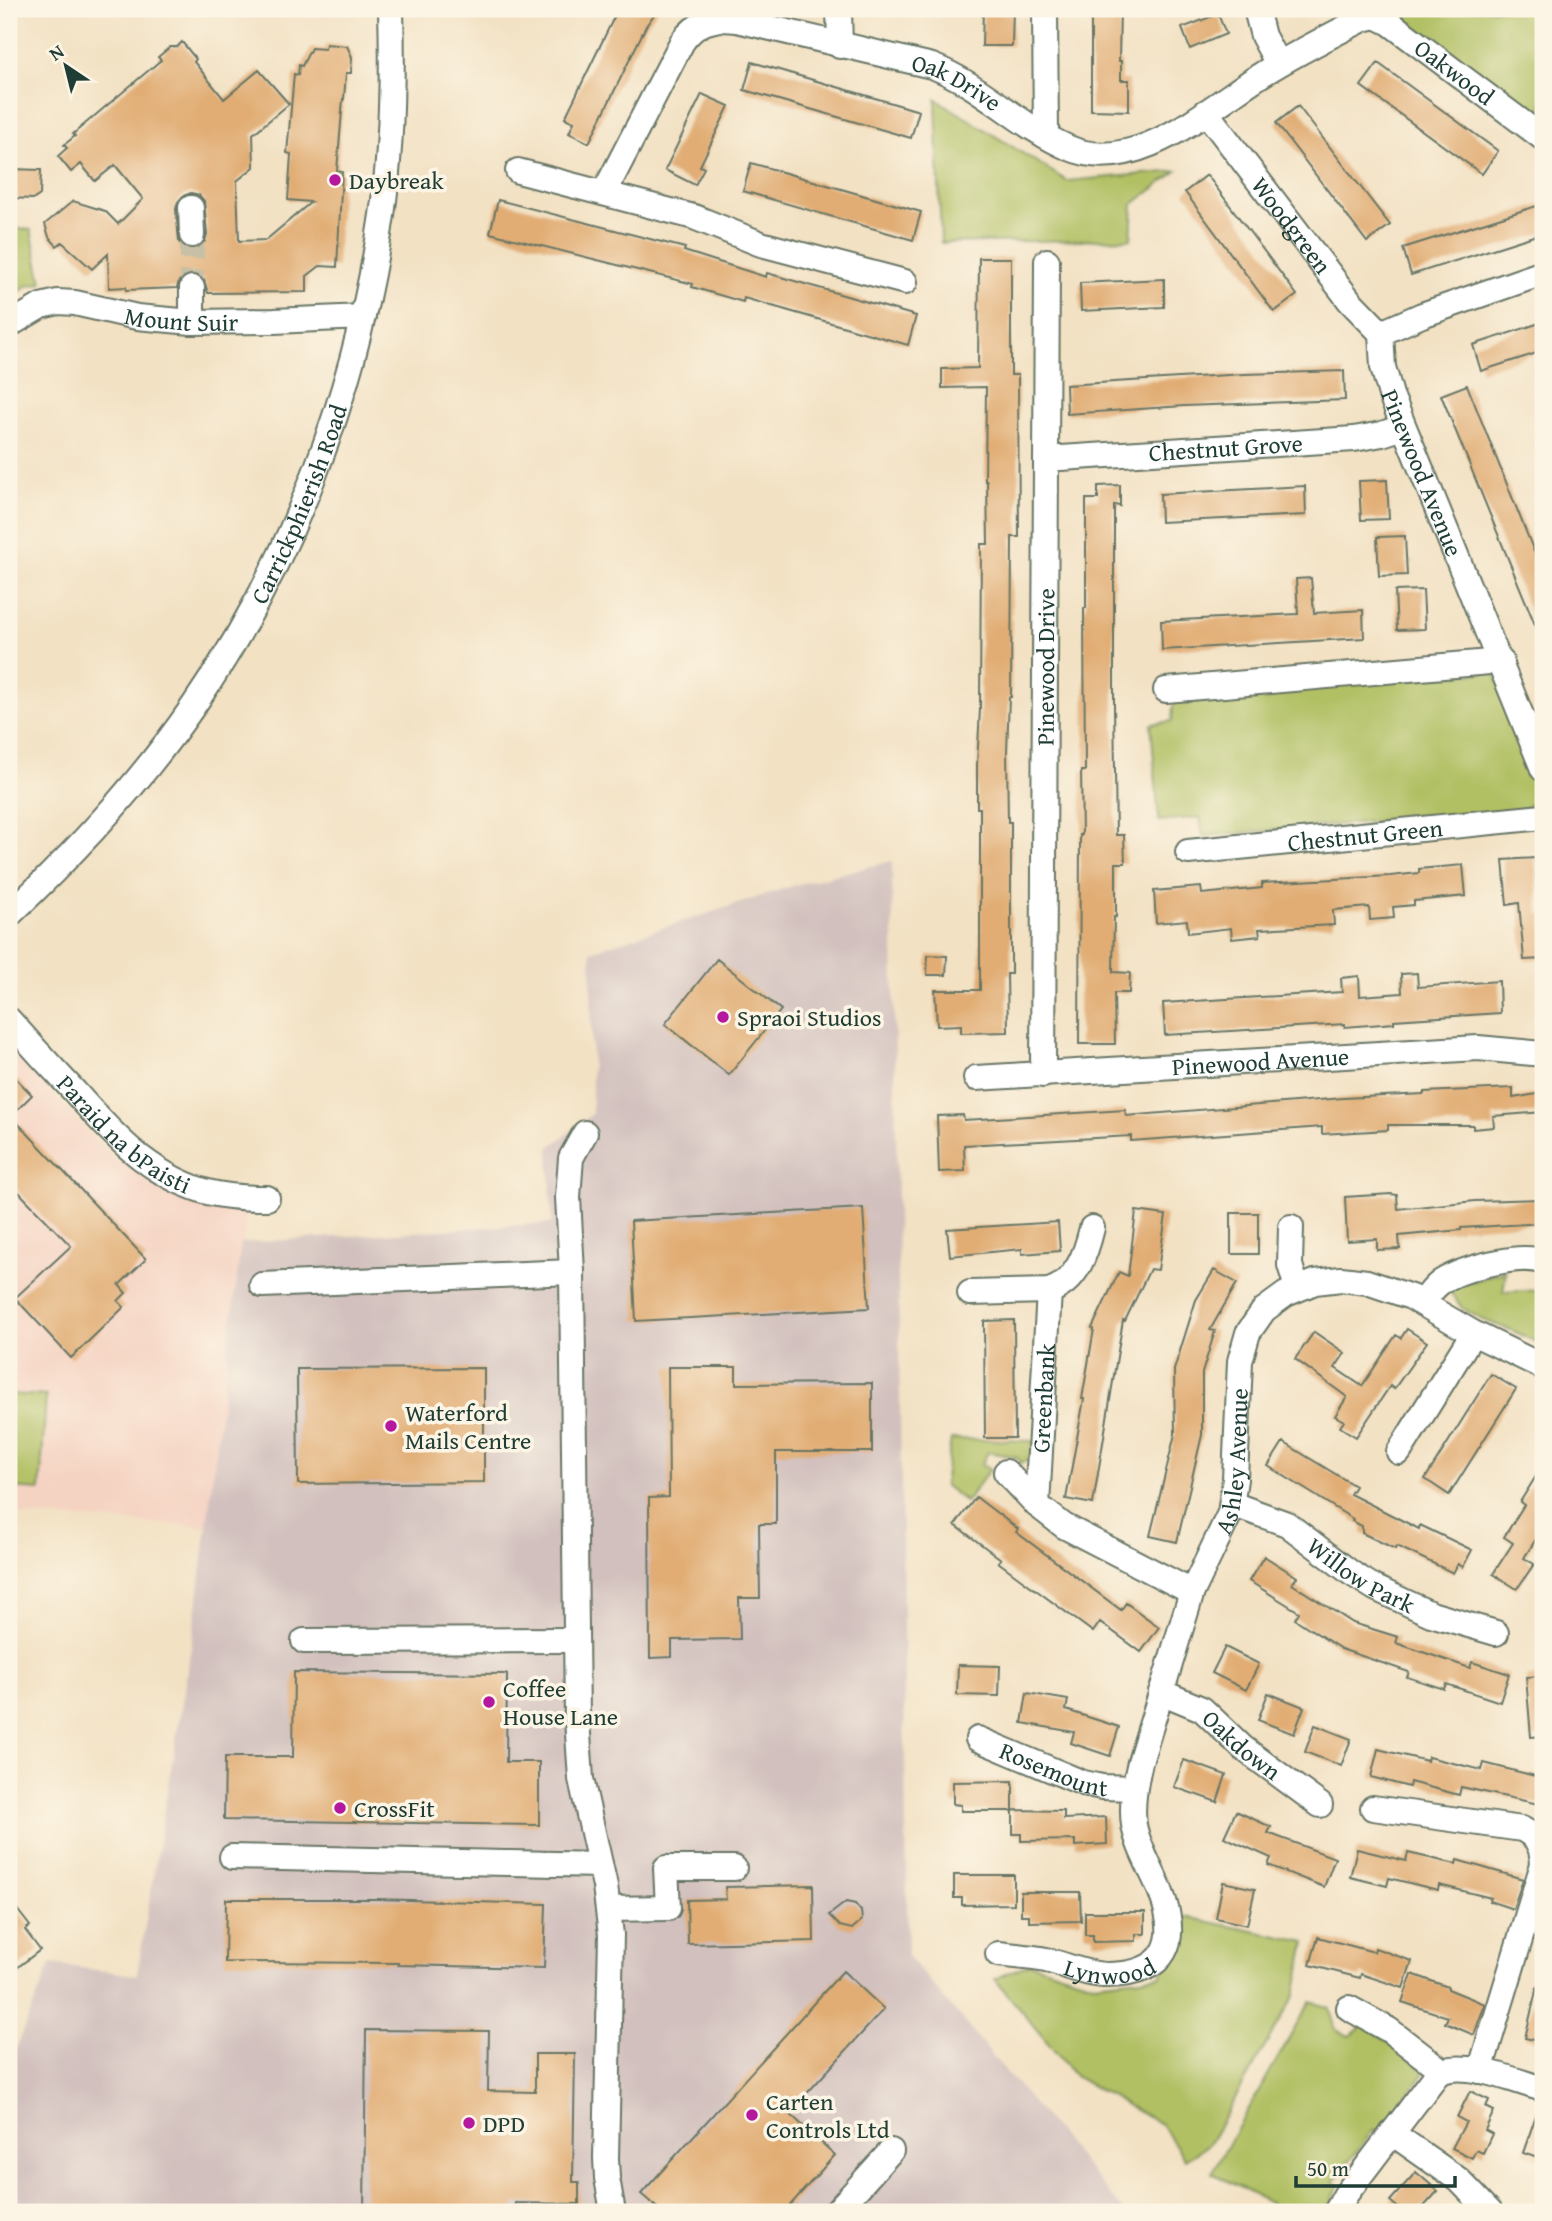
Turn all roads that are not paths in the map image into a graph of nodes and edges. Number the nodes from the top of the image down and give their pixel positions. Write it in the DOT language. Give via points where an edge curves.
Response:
graph roads {
  1 [pos="391,9"];
  2 [pos="839,9"];
  3 [pos="1045,9"];
  4 [pos="1256,9"];
  5 [pos="1363,19"];
  6 [pos="840,46"];
  7 [pos="1278,64"];
  8 [pos="1206,112"];
  9 [pos="1046,136"];
  10 [pos="1543,138"];
  11 [pos="518,171"];
  12 [pos="604,193"];
  13 [pos="191,208"];
  14 [pos="191,235"];
  15 [pos="1047,261"];
  16 [pos="1543,273"];
  17 [pos="905,282"];
  18 [pos="192,288"];
  19 [pos="362,317"];
  20 [pos="192,322"];
  21 [pos="9,324"];
  22 [pos="1381,333"];
  23 [pos="1404,427"];
  24 [pos="1045,458"];
  25 [pos="1501,661"];
  26 [pos="1166,690"];
  27 [pos="1543,769"];
  28 [pos="1543,817"];
  29 [pos="1188,852"];
  30 [pos="9,915"];
  31 [pos="9,1020"];
  32 [pos="1543,1054"];
  33 [pos="1043,1074"];
  34 [pos="976,1078"];
  35 [pos="585,1133"];
  36 [pos="267,1198"];
  37 [pos="1291,1227"];
  38 [pos="1092,1228"];
  39 [pos="1543,1262"];
  40 [pos="572,1272"];
  41 [pos="262,1285"];
  42 [pos="1297,1289"];
  43 [pos="1049,1291"];
  44 [pos="970,1293"];
  45 [pos="1423,1303"];
  46 [pos="1473,1333"];
  47 [pos="1543,1367"];
  48 [pos="1399,1452"];
  49 [pos="1006,1472"];
  50 [pos="1232,1504"];
  51 [pos="1037,1505"];
  52 [pos="1192,1592"];
  53 [pos="1496,1633"];
  54 [pos="576,1640"];
  55 [pos="304,1641"];
  56 [pos="1161,1692"];
  57 [pos="978,1739"];
  58 [pos="1134,1788"];
  59 [pos="1321,1805"];
  60 [pos="1373,1808"];
  61 [pos="232,1857"];
  62 [pos="1543,1864"];
  63 [pos="600,1865"];
  64 [pos="734,1868"];
  65 [pos="1164,1902"];
  66 [pos="609,1909"];
  67 [pos="998,1954"];
  68 [pos="1349,2008"];
  69 [pos="1441,2070"];
  70 [pos="1480,2071"];
  71 [pos="1543,2089"];
  72 [pos="1392,2133"];
  73 [pos="891,2151"];
  74 [pos="613,2212"];
  75 [pos="836,2212"];
  76 [pos="1336,2212"];
  77 [pos="1490,2212"];
  1 -- 19 [label="street, Carrickphierish Road" via="389,154 383,213"];
  2 -- 6 [label="street"];
  3 -- 9 [label="street"];
  4 -- 7 [label="street" via="1263,36"];
  5 -- 7 [label="street, Oak Drive"];
  5 -- 10 [label="street, Oakwood" via="1376,16 1385,20"];
  6 -- 9 [label="street, Oak Drive" via="950,74"];
  6 -- 12 [label="street, Oak Drive" via="737,20 710,20 694,27"];
  7 -- 8 [label="street, Oak Drive"];
  8 -- 9 [label="street, Oak Drive" via="1161,140 1123,152 1086,154"];
  8 -- 22 [label="street, Woodgreen" via="1350,301"];
  11 -- 12 [label="street"];
  12 -- 17 [label="street" via="709,221 761,244"];
  13 -- 14 [label="street"];
  15 -- 24 [label="street, Pinewood Drive"];
  16 -- 22 [label="street"];
  18 -- 20 [label="street"];
  19 -- 20 [label="street, Mount Suir"];
  19 -- 30 [label="street, Carrickphierish Road" via="337,408 304,498 229,652 186,717 111,811"];
  20 -- 21 [label="street, Mount Suir" via="58,302"];
  22 -- 23 [label="street, Pinewood Avenue" via="1386,379"];
  23 -- 24 [label="street, Chestnut Grove" via="1354,439"];
  23 -- 25 [label="street, Pinewood Avenue"];
  24 -- 33 [label="street, Pinewood Drive"];
  25 -- 26 [label="street"];
  25 -- 27 [label="street, Pinewood Avenue"];
  28 -- 29 [label="street, Chestnut Green"];
  31 -- 36 [label="street, Paraid na bPaisti" via="102,1123 145,1162 202,1191"];
  32 -- 33 [label="street, Pinewood Avenue" via="1478,1048"];
  33 -- 34 [label="street, Pinewood Avenue"];
  35 -- 40 [label="street" via="569,1168"];
  37 -- 42 [label="street" via="1289,1258"];
  38 -- 43 [label="street" via="1079,1266 1062,1285"];
  39 -- 45 [label="street" via="1515,1258 1459,1274 1439,1284"];
  40 -- 41 [label="street"];
  40 -- 54 [label="street"];
  42 -- 45 [label="street, Ashley Avenue" via="1328,1279 1353,1280"];
  42 -- 50 [label="street, Ashley Avenue" via="1264,1310 1242,1347"];
  43 -- 44 [label="street"];
  43 -- 51 [label="street, Greenbank"];
  45 -- 46 [label="street, Ashley Avenue"];
  46 -- 47 [label="street, Ashley Avenue"];
  46 -- 48 [label="street"];
  49 -- 51 [label="street, Greenbank"];
  50 -- 52 [label="street, Ashley Avenue"];
  50 -- 53 [label="street, Willow Park" via="1287,1524 1375,1588 1431,1614"];
  51 -- 52 [label="street, Greenbank" via="1073,1532"];
  52 -- 56 [label="street, Ashley Avenue"];
  54 -- 55 [label="street"];
  54 -- 63 [label="street" via="581,1779"];
  56 -- 58 [label="street, Ashley Avenue"];
  56 -- 59 [label="street, Oakdown" via="1202,1709 1243,1748"];
  57 -- 58 [label="street, Rosemount" via="1083,1783"];
  58 -- 65 [label="street, Ashley Avenue" via="1136,1836"];
  60 -- 62 [label="street" via="1522,1829 1541,1846"];
  61 -- 63 [label="street"];
  62 -- 70 [label="street"];
  63 -- 66 [label="street"];
  64 -- 66 [label="street" via="666,1868 668,1908"];
  65 -- 67 [label="street, Lynwood" via="1166,1945 1160,1959 1146,1969 1094,1974 1047,1960"];
  66 -- 74 [label="street" via="606,2158"];
  68 -- 69 [label="street" via="1389,2030"];
  69 -- 70 [label="street"];
  69 -- 72 [label="street"];
  70 -- 71 [label="street"];
  72 -- 76 [label="street"];
  72 -- 77 [label="street" via="1459,2180"];
  73 -- 75 [label="street"];
}
